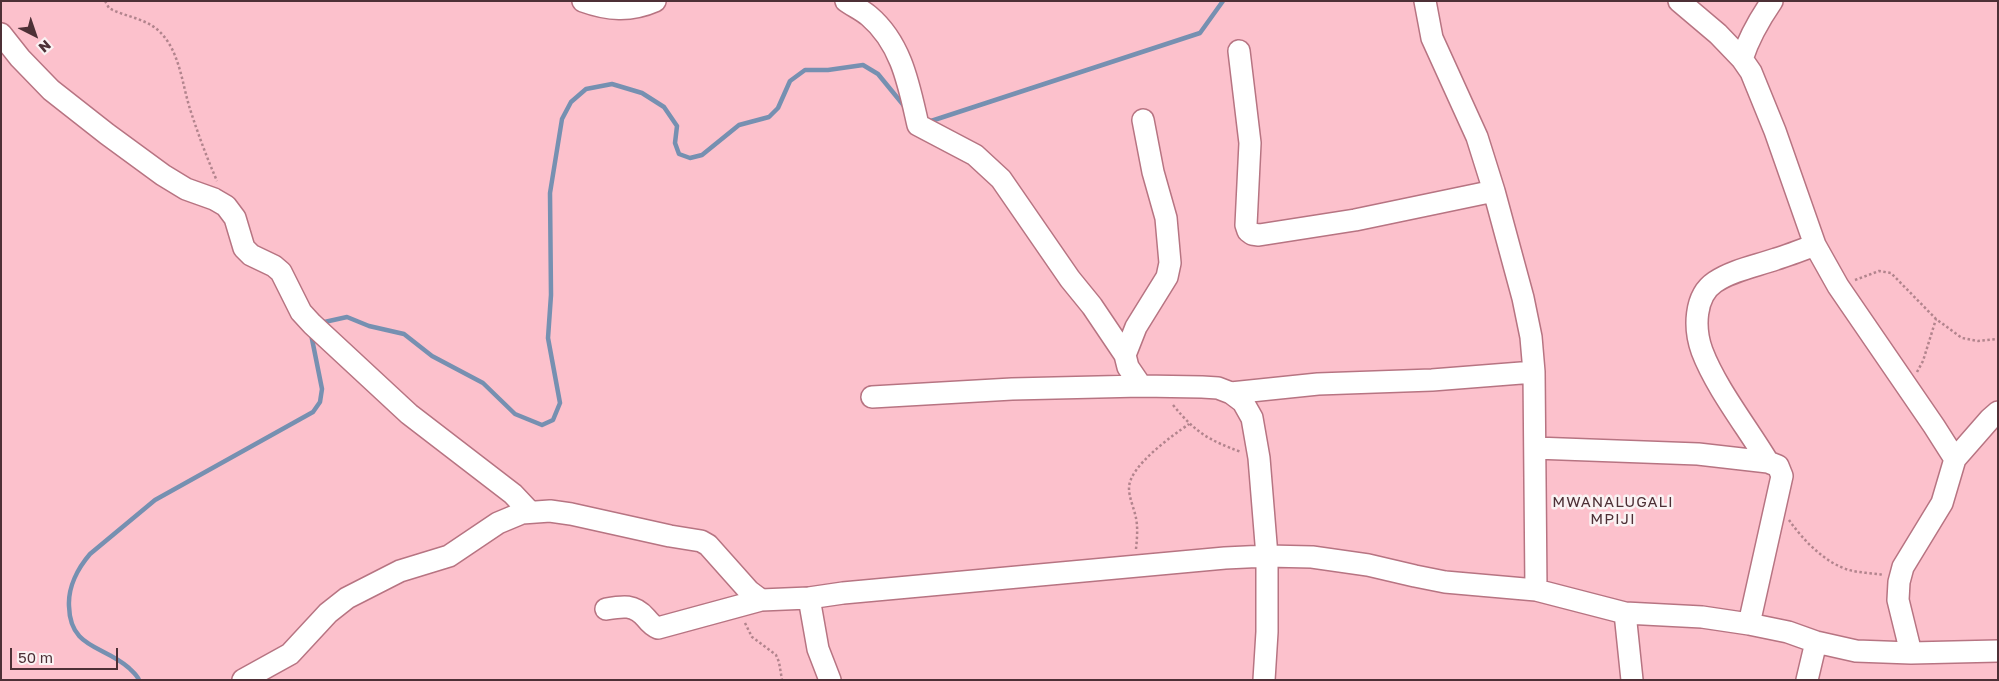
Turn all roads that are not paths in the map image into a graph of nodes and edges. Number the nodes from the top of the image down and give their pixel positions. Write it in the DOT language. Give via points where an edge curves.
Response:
graph roads {
  1 [pos="583,1"];
  2 [pos="655,1"];
  3 [pos="846,1"];
  4 [pos="1425,1"];
  5 [pos="1679,1"];
  6 [pos="1772,1"];
  7 [pos="1,34"];
  8 [pos="1239,51"];
  9 [pos="1742,59"];
  10 [pos="1143,120"];
  11 [pos="1494,191"];
  12 [pos="1815,245"];
  13 [pos="1125,355"];
  14 [pos="1534,372"];
  15 [pos="1150,387"];
  16 [pos="1231,393"];
  17 [pos="872,397"];
  18 [pos="1998,412"];
  19 [pos="1535,448"];
  20 [pos="1955,459"];
  21 [pos="1768,462"];
  22 [pos="530,512"];
  23 [pos="1267,556"];
  24 [pos="1536,590"];
  25 [pos="809,598"];
  26 [pos="761,600"];
  27 [pos="606,608"];
  28 [pos="1625,614"];
  29 [pos="1749,624"];
  30 [pos="1816,642"];
  31 [pos="1998,652"];
  32 [pos="1911,653"];
  33 [pos="243,680"];
  34 [pos="830,680"];
  35 [pos="1264,680"];
  36 [pos="1632,680"];
  37 [pos="1807,680"];
  1 -- 2 [label="street" via="598,7 624,10"];
  3 -- 13 [label="street" via="869,16 894,48 903,64 918,125 975,156 1001,179"];
  4 -- 11 [label="street" via="1432,38 1477,137"];
  5 -- 9 [label="street"];
  6 -- 9 [label="street" via="1757,22"];
  7 -- 22 [label="street" via="51,90 107,134 186,189 226,206 235,218 244,248 281,272 301,312 312,324 408,414 513,494"];
  8 -- 11 [label="street" via="1250,143 1246,225 1252,234 1355,220"];
  9 -- 12 [label="street" via="1751,72 1775,131"];
  10 -- 13 [label="street" via="1166,218 1170,263 1166,277 1136,326"];
  11 -- 14 [label="street" via="1523,298"];
  12 -- 20 [label="street" via="1838,286"];
  12 -- 21 [label="street" via="1739,270 1715,282 1699,302 1697,324 1701,349 1711,372"];
  13 -- 15 [label="street" via="1128,366"];
  14 -- 16 [label="street" via="1318,384"];
  14 -- 19 [label="street"];
  15 -- 16 [label="street" via="1202,386"];
  15 -- 17 [label="street" via="1012,389"];
  16 -- 23 [label="street" via="1243,402 1252,418 1259,458"];
  18 -- 20 [label="street"];
  19 -- 21 [label="street" via="1698,454"];
  19 -- 24 [label="street"];
  20 -- 32 [label="street" via="1942,503 1910,553 1899,582 1898,600"];
  21 -- 29 [label="street" via="1778,466 1782,476"];
  22 -- 26 [label="street" via="564,513 701,541"];
  22 -- 33 [label="street" via="498,523 449,556 400,571 347,598 328,613 290,654"];
  23 -- 24 [label="street" via="1312,557 1368,564 1445,582"];
  23 -- 25 [label="street"];
  23 -- 35 [label="street"];
  24 -- 28 [label="street"];
  25 -- 26 [label="street"];
  25 -- 34 [label="street" via="818,649"];
  26 -- 27 [label="street" via="658,628 636,608"];
  28 -- 29 [label="street" via="1702,617"];
  28 -- 36 [label="street"];
  29 -- 30 [label="street"];
  30 -- 32 [label="street" via="1856,651"];
  30 -- 37 [label="street"];
  31 -- 32 [label="street"];
}
